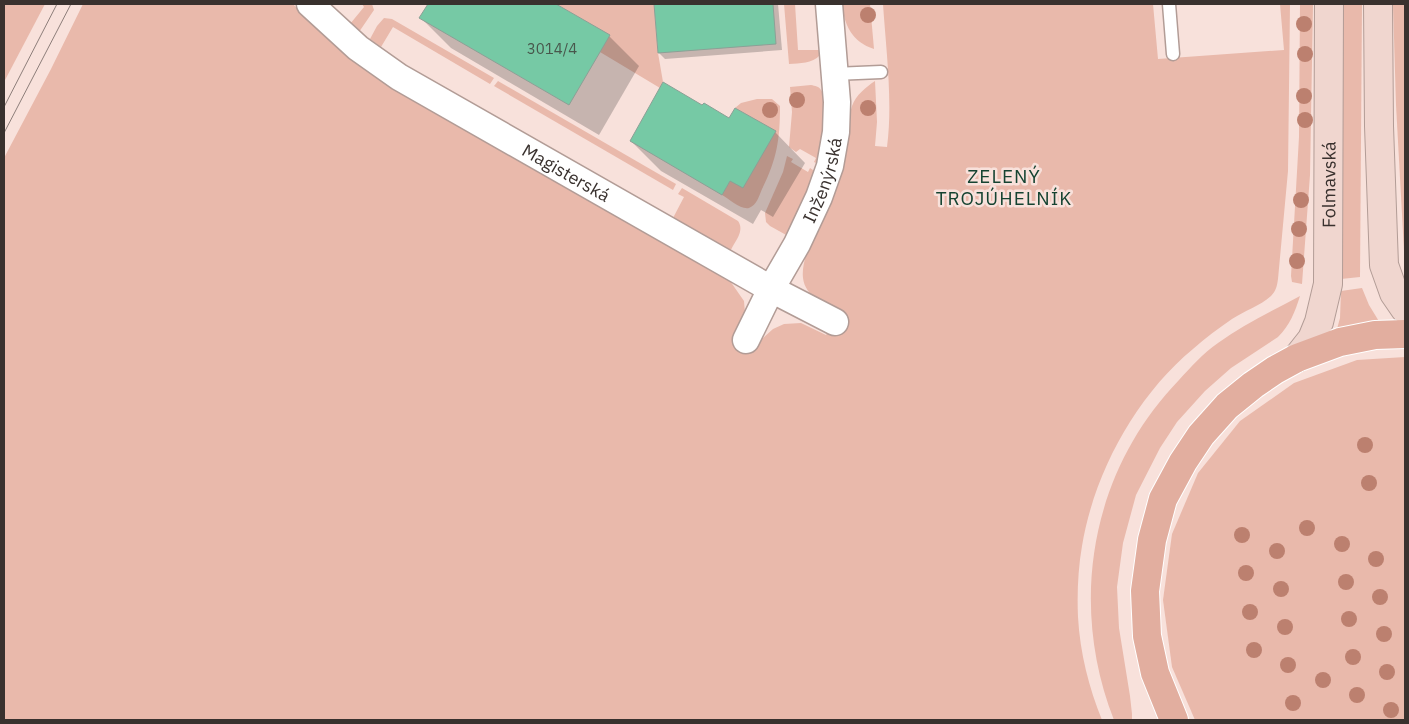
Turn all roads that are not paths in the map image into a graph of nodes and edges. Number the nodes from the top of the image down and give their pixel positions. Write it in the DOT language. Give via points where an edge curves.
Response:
graph roads {
  1 [pos="310,4"];
  2 [pos="829,4"];
  3 [pos="1170,4"];
  4 [pos="1329,4"];
  5 [pos="1378,4"];
  6 [pos="1173,54"];
  7 [pos="881,72"];
  8 [pos="834,74"];
  9 [pos="771,289"];
  10 [pos="1405,309"];
  11 [pos="835,322"];
  12 [pos="1405,334"];
  13 [pos="746,340"];
  14 [pos="1297,358"];
  15 [pos="1155,673"];
  16 [pos="1152,720"];
  17 [pos="1174,720"];
  1 -- 9 [label="street, Magisterská" via="358,48 399,77"];
  2 -- 8 [label="street, Inženýrská"];
  3 -- 6 [label="lane"];
  4 -- 14 [label="main road, Folmavská" via="1328,284 1312,339"];
  5 -- 10 [label="main road" via="1384,266 1394,293"];
  7 -- 8 [label="lane"];
  8 -- 9 [label="street, Inženýrská" via="836,132 830,166 797,244"];
  9 -- 11 [label="street, Magisterská"];
  9 -- 13 [label="street, Inženýrská"];
  12 -- 14 [label="main road" via="1374,335 1340,342"];
  14 -- 15 [label="main road" via="1274,370 1227,406 1201,435 1163,499 1152,540 1145,591"];
  15 -- 16 [label="main road"];
  15 -- 17 [label="main road"];
}
